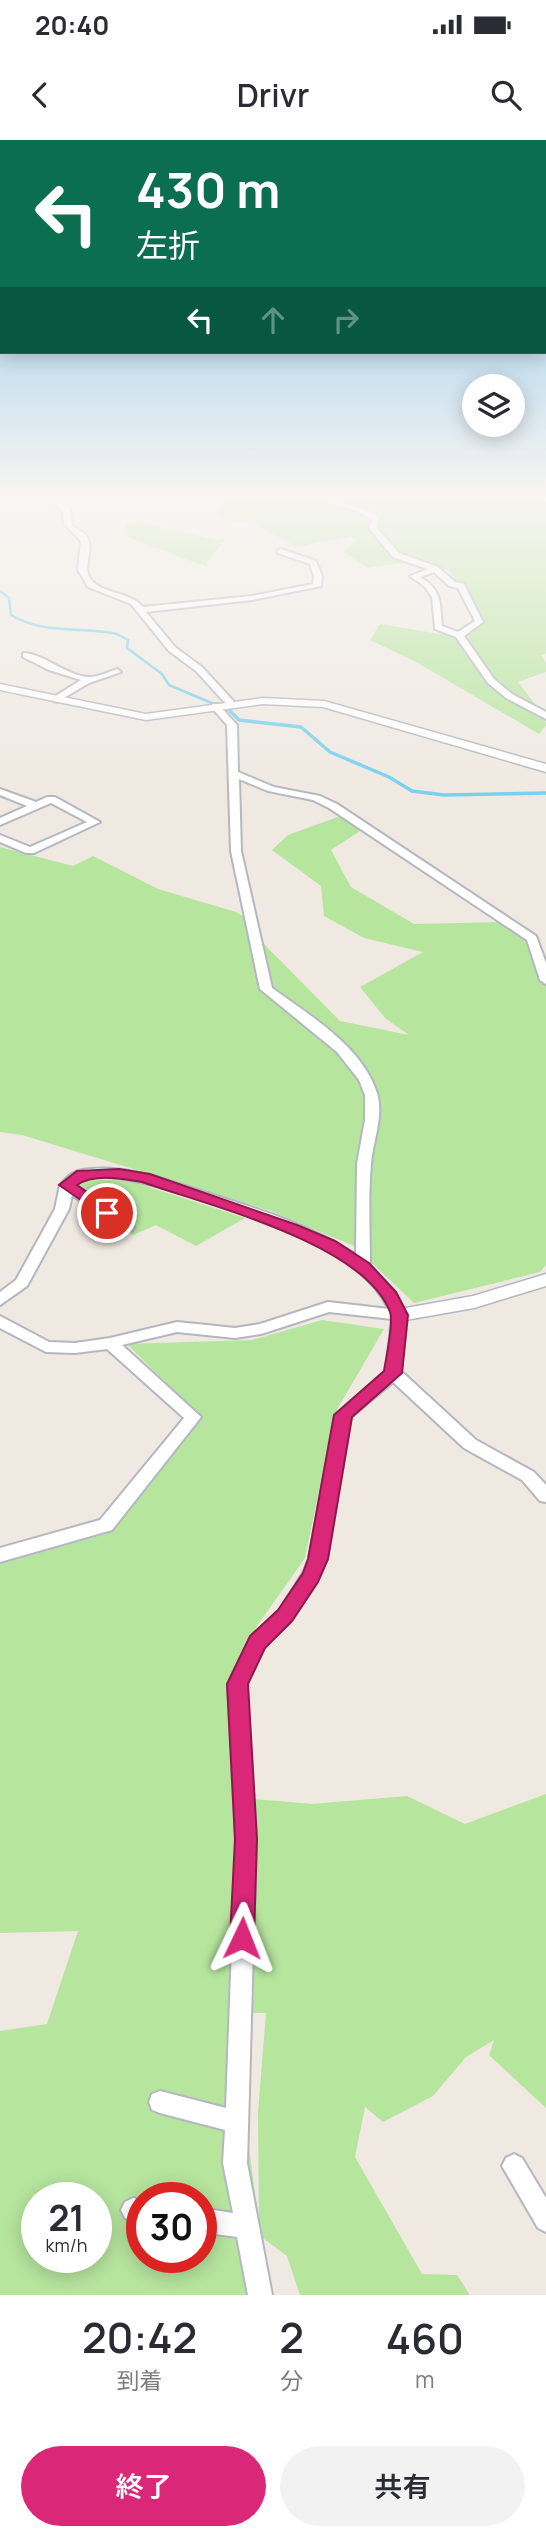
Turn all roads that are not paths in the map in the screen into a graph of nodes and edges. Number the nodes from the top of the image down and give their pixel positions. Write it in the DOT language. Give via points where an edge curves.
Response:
graph roads {
  1 [pos="130,601"];
  2 [pos="229,601"];
  3 [pos="436,601"];
  4 [pos="469,601"];
  5 [pos="141,610"];
  6 [pos="459,635"];
  7 [pos="26,655"];
  8 [pos="117,671"];
  9 [pos="90,680"];
  10 [pos="0,687"];
  11 [pos="57,699"];
  12 [pos="223,705"];
  13 [pos="546,716"];
  14 [pos="546,768"];
  15 [pos="233,773"];
  16 [pos="0,792"];
  17 [pos="37,806"];
  18 [pos="0,822"];
  19 [pos="0,838"];
  20 [pos="546,980"];
  21 [pos="66,1185"];
  22 [pos="127,1227"];
  23 [pos="363,1267"];
  24 [pos="546,1280"];
  25 [pos="0,1300"];
  26 [pos="400,1315"];
  27 [pos="0,1321"];
  28 [pos="110,1343"];
  29 [pos="393,1373"];
  30 [pos="546,1496"];
  31 [pos="0,1555"];
  32 [pos="160,2102"];
  33 [pos="236,2122"];
  34 [pos="514,2166"];
  35 [pos="546,2220"];
  36 [pos="217,2222"];
  37 [pos="248,2227"];
  38 [pos="260,2295"];
  1 -- 5 [label="street"];
  2 -- 5 [label="street"];
  3 -- 6 [label="street" via="438,627"];
  4 -- 6 [label="street" via="479,619"];
  5 -- 12 [label="street" via="173,649 199,669"];
  6 -- 13 [label="street" via="491,681 512,699"];
  7 -- 9 [label="street"];
  8 -- 9 [label="street"];
  9 -- 11 [label="street"];
  10 -- 11 [label="street"];
  11 -- 12 [label="street" via="146,717"];
  12 -- 14 [label="street" via="324,704"];
  12 -- 15 [label="street" via="232,725"];
  15 -- 20 [label="street" via="333,806 431,869 532,938"];
  15 -- 23 [label="street" via="240,878 266,989 318,1027 348,1058 373,1098 364,1163"];
  16 -- 17 [label="street"];
  17 -- 18 [label="street"];
  17 -- 19 [label="street" via="51,799 94,822 30,851"];
  21 -- 22 [label="street"];
  21 -- 23 [label="street" via="82,1174 145,1178 292,1228"];
  21 -- 25 [label="street" via="62,1209 22,1283"];
  23 -- 26 [label="street" via="390,1296"];
  24 -- 26 [label="street" via="474,1302"];
  26 -- 28 [label="street" via="328,1307 261,1329 235,1333 177,1328"];
  26 -- 29 [label="street"];
  27 -- 28 [label="street" via="46,1347"];
  28 -- 31 [label="street" via="193,1417 106,1525"];
  29 -- 30 [label="street" via="470,1444 528,1476"];
  29 -- 33 [label="street" via="343,1415 315,1568 285,1616 257,1642 237,1684 246,1839"];
  32 -- 33 [label="street"];
  33 -- 37 [label="street" via="235,2163"];
  34 -- 35 [label="street"];
  36 -- 37 [label="street"];
  37 -- 38 [label="street"];
}
